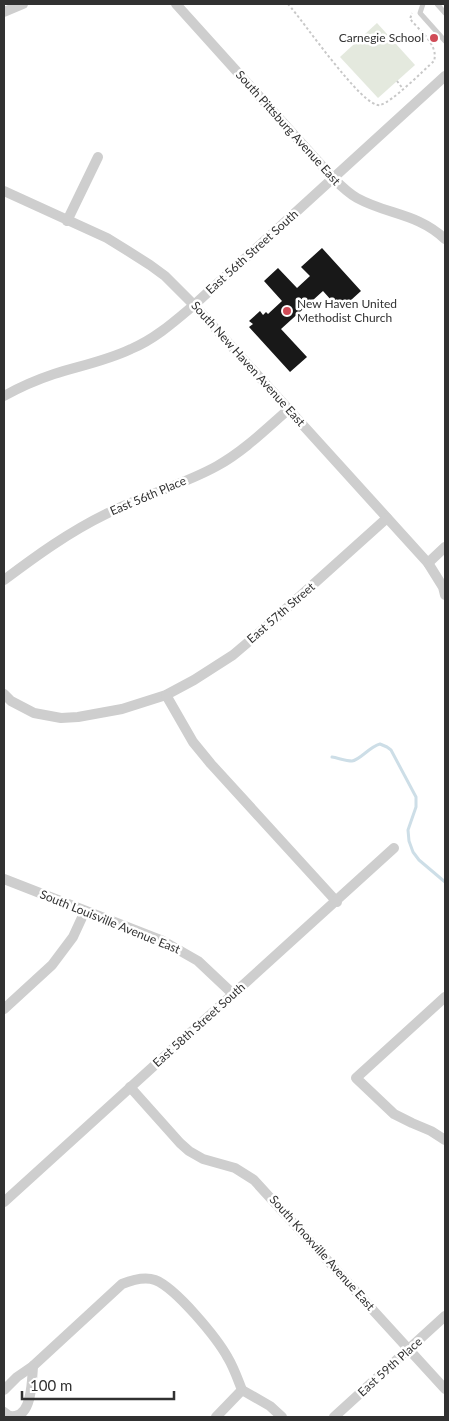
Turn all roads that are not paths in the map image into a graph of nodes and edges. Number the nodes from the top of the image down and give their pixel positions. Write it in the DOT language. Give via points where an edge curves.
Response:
graph roads {
  1 [pos="23,4"];
  2 [pos="176,4"];
  3 [pos="423,4"];
  4 [pos="437,4"];
  5 [pos="4,12"];
  6 [pos="445,13"];
  7 [pos="445,41"];
  8 [pos="445,76"];
  9 [pos="98,157"];
  10 [pos="333,178"];
  11 [pos="4,190"];
  12 [pos="67,221"];
  13 [pos="445,239"];
  14 [pos="194,305"];
  15 [pos="4,396"];
  16 [pos="288,409"];
  17 [pos="387,518"];
  18 [pos="445,548"];
  19 [pos="428,563"];
  20 [pos="4,580"];
  21 [pos="445,595"];
  22 [pos="4,694"];
  23 [pos="166,695"];
  24 [pos="394,848"];
  25 [pos="4,880"];
  26 [pos="337,902"];
  27 [pos="85,911"];
  28 [pos="233,994"];
  29 [pos="445,997"];
  30 [pos="4,1009"];
  31 [pos="130,1087"];
  32 [pos="445,1140"];
  33 [pos="4,1202"];
  34 [pos="445,1316"];
  35 [pos="409,1349"];
  36 [pos="33,1366"];
  37 [pos="445,1389"];
  38 [pos="4,1390"];
  39 [pos="242,1390"];
  40 [pos="4,1412"];
  41 [pos="216,1417"];
  42 [pos="282,1417"];
  43 [pos="334,1417"];
  1 -- 5 [label="street"];
  2 -- 10 [label="street, South Pittsburg Avenue East"];
  3 -- 7 [label="lane" via="420,13"];
  4 -- 6 [label="lane"];
  8 -- 10 [label="street, East 56th Street South"];
  9 -- 12 [label="street"];
  10 -- 13 [label="street, South Pittsburg Avenue East" via="355,197 416,219"];
  10 -- 14 [label="street, East 56th Street South"];
  11 -- 12 [label="street, South New Haven Avenue East"];
  12 -- 14 [label="street, South New Haven Avenue East" via="107,238 150,265"];
  14 -- 15 [label="street, East 56th Street South" via="132,349 34,381"];
  14 -- 16 [label="street, South New Haven Avenue East"];
  16 -- 17 [label="street, South New Haven Avenue East"];
  16 -- 20 [label="street, East 56th Place" via="239,452 217,466 105,514"];
  17 -- 19 [label="street, South New Haven Avenue East"];
  17 -- 23 [label="street, East 57th Street" via="233,655"];
  18 -- 19 [label="street"];
  19 -- 21 [label="street, South New Haven Avenue East"];
  22 -- 23 [label="street, East 57th Street" via="34,713 61,718 122,709"];
  23 -- 26 [label="street" via="193,742 211,764"];
  24 -- 26 [label="street, East 58th Street South"];
  25 -- 27 [label="street, South Louisville Avenue East"];
  26 -- 28 [label="street, East 58th Street South"];
  27 -- 28 [label="street, South Louisville Avenue East" via="183,952 198,961"];
  27 -- 30 [label="street" via="73,937 52,964"];
  28 -- 31 [label="street, East 58th Street South"];
  29 -- 32 [label="street" via="356,1078 394,1114"];
  31 -- 33 [label="street, East 58th Street South"];
  31 -- 35 [label="street, South Knoxville Avenue East" via="189,1151 203,1159 235,1168 254,1180"];
  34 -- 35 [label="street, East 59th Place"];
  35 -- 37 [label="street, South Knoxville Avenue East"];
  35 -- 43 [label="street, East 59th Place"];
  36 -- 38 [label="street"];
  36 -- 39 [label="street" via="122,1284 136,1279 154,1279 168,1288 209,1332 228,1358"];
  36 -- 40 [label="street" via="26,1408 14,1416"];
  39 -- 41 [label="street"];
  39 -- 42 [label="street"];
}
